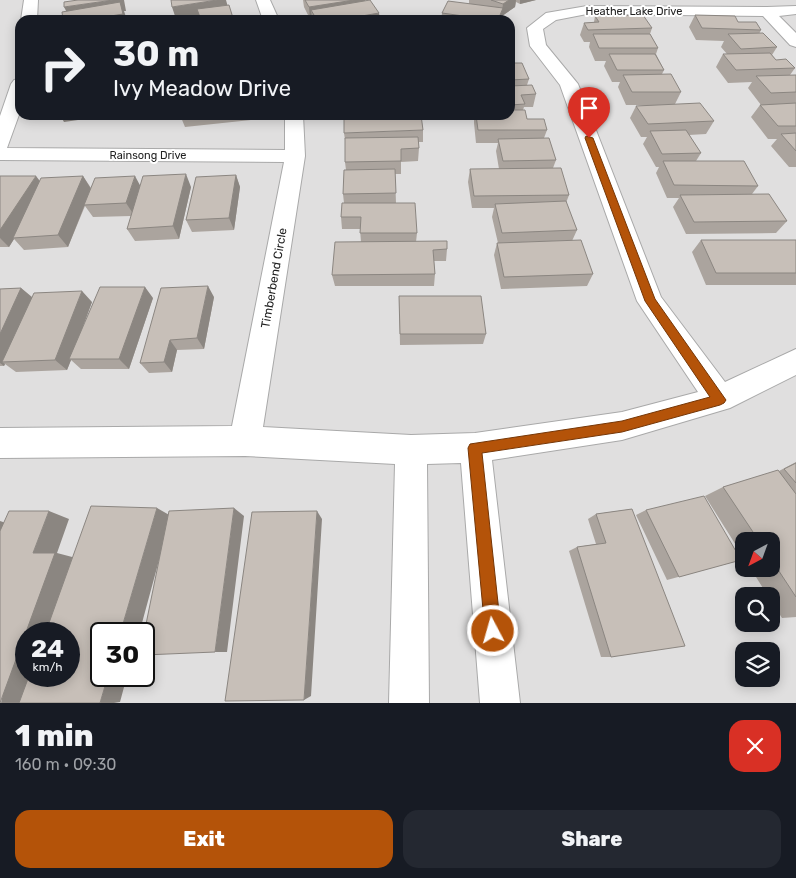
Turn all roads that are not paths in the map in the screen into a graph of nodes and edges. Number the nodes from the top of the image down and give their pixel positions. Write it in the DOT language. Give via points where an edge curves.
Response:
graph roads {
  1 [pos="31,0"];
  2 [pos="262,0"];
  3 [pos="796,10"];
  4 [pos="767,12"];
  5 [pos="29,15"];
  6 [pos="269,15"];
  7 [pos="796,42"];
  8 [pos="15,99"];
  9 [pos="294,120"];
  10 [pos="0,144"];
  11 [pos="0,154"];
  12 [pos="296,156"];
  13 [pos="796,361"];
  14 [pos="720,400"];
  15 [pos="245,441"];
  16 [pos="0,443"];
  17 [pos="475,448"];
  18 [pos="411,450"];
  19 [pos="410,703"];
  20 [pos="500,703"];
  1 -- 5 [label="street"];
  2 -- 6 [label="street"];
  3 -- 4 [label="street, Heather Lake Drive"];
  4 -- 7 [label="street"];
  4 -- 14 [label="street, Heather Lake Drive" via="587,10 552,16 535,28 538,46 569,84 650,301"];
  8 -- 10 [label="street"];
  9 -- 12 [label="street, Timberbend Circle"];
  11 -- 12 [label="street, Rainsong Drive"];
  12 -- 15 [label="street, Timberbend Circle"];
  13 -- 14 [label="street"];
  14 -- 17 [label="street" via="622,426"];
  15 -- 16 [label="street"];
  15 -- 18 [label="street"];
  17 -- 18 [label="street"];
  17 -- 20 [label="street"];
  18 -- 19 [label="street"];
}
